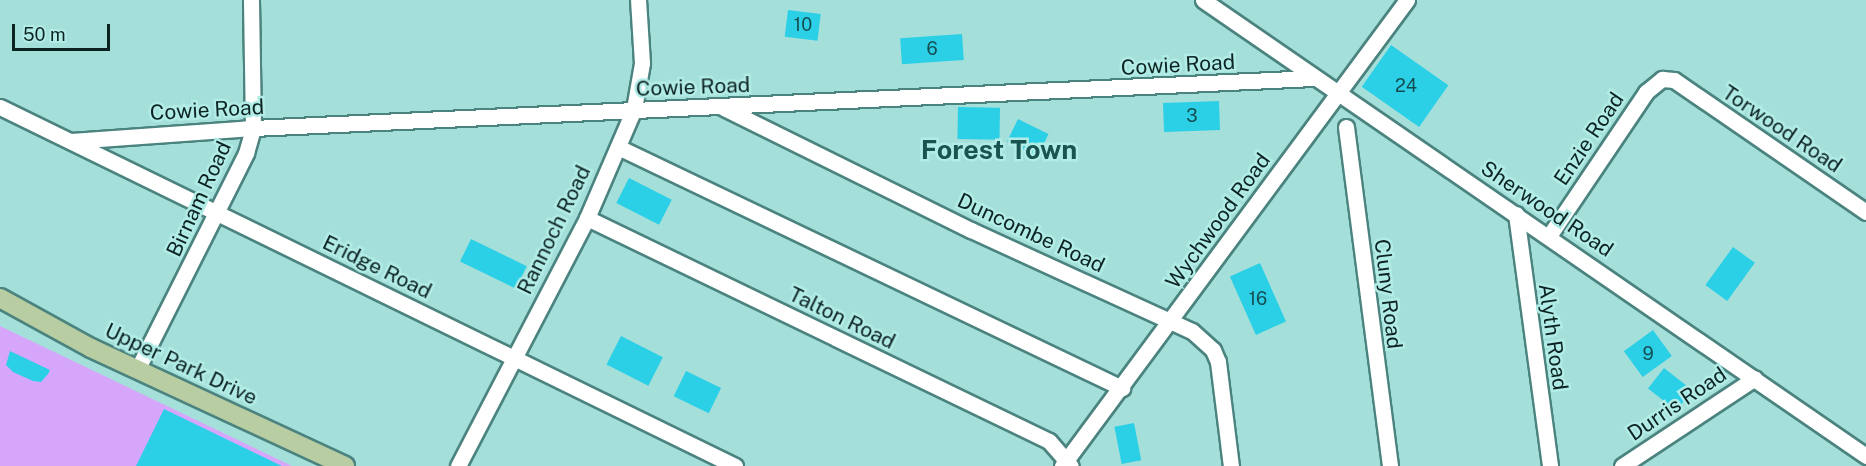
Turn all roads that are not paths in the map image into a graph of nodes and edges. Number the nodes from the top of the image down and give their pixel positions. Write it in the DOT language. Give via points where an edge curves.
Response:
graph roads {
  1 [pos="250,0"];
  2 [pos="638,0"];
  3 [pos="1203,0"];
  4 [pos="1407,0"];
  5 [pos="1315,78"];
  6 [pos="1674,80"];
  7 [pos="1338,91"];
  8 [pos="0,107"];
  9 [pos="721,107"];
  10 [pos="634,109"];
  11 [pos="1346,127"];
  12 [pos="253,128"];
  13 [pos="71,141"];
  14 [pos="618,147"];
  15 [pos="1866,212"];
  16 [pos="1516,214"];
  17 [pos="218,215"];
  18 [pos="587,218"];
  19 [pos="1549,236"];
  20 [pos="0,298"];
  21 [pos="1171,321"];
  22 [pos="514,357"];
  23 [pos="138,368"];
  24 [pos="1755,378"];
  25 [pos="1122,388"];
  26 [pos="1866,456"];
  27 [pos="1067,464"];
  28 [pos="345,466"];
  29 [pos="458,466"];
  30 [pos="735,466"];
  31 [pos="1232,466"];
  32 [pos="1390,466"];
  33 [pos="1550,466"];
  34 [pos="1622,466"];
  1 -- 12 [label="street, Birnam Road"];
  2 -- 10 [label="street, Rannoch Road" via="642,63"];
  3 -- 5 [label="street, Sherwood Road"];
  4 -- 7 [label="street, Wychwood Road"];
  5 -- 7 [label="street, Sherwood Road"];
  5 -- 9 [label="street, Cowie Road"];
  6 -- 15 [label="street, Torwood Road"];
  6 -- 19 [label="street, Enzie Road" via="1662,79 1646,92"];
  7 -- 16 [label="street, Sherwood Road"];
  7 -- 21 [label="street, Wychwood Road"];
  8 -- 13 [label="street, Eridge Road"];
  9 -- 10 [label="street, Cowie Road"];
  9 -- 21 [label="street, Duncombe Road" via="971,230"];
  10 -- 12 [label="street, Cowie Road"];
  10 -- 14 [label="street, Rannoch Road"];
  11 -- 32 [label="street, Cluny Road"];
  12 -- 13 [label="street, Cowie Road"];
  12 -- 17 [label="street, Birnam Road" via="236,179"];
  13 -- 17 [label="street, Eridge Road"];
  14 -- 18 [label="street, Rannoch Road"];
  14 -- 25 [label="street"];
  16 -- 19 [label="street, Sherwood Road"];
  16 -- 33 [label="street, Alyth Road"];
  17 -- 22 [label="street, Eridge Road"];
  17 -- 23 [label="street, Birnam Road"];
  18 -- 22 [label="street, Rannoch Road"];
  18 -- 27 [label="street, Talton Road" via="1005,418 1049,441"];
  19 -- 24 [label="street, Sherwood Road"];
  20 -- 23 [label="main road, Upper Park Drive"];
  21 -- 25 [label="street, Wychwood Road"];
  21 -- 31 [label="street, Duncombe Road" via="1192,331 1213,350"];
  22 -- 29 [label="street, Rannoch Road"];
  22 -- 30 [label="street, Eridge Road"];
  23 -- 28 [label="main road, Upper Park Drive"];
  24 -- 26 [label="street, Sherwood Road"];
  24 -- 34 [label="street, Durris Road"];
  25 -- 27 [label="street, Wychwood Road"];
}
